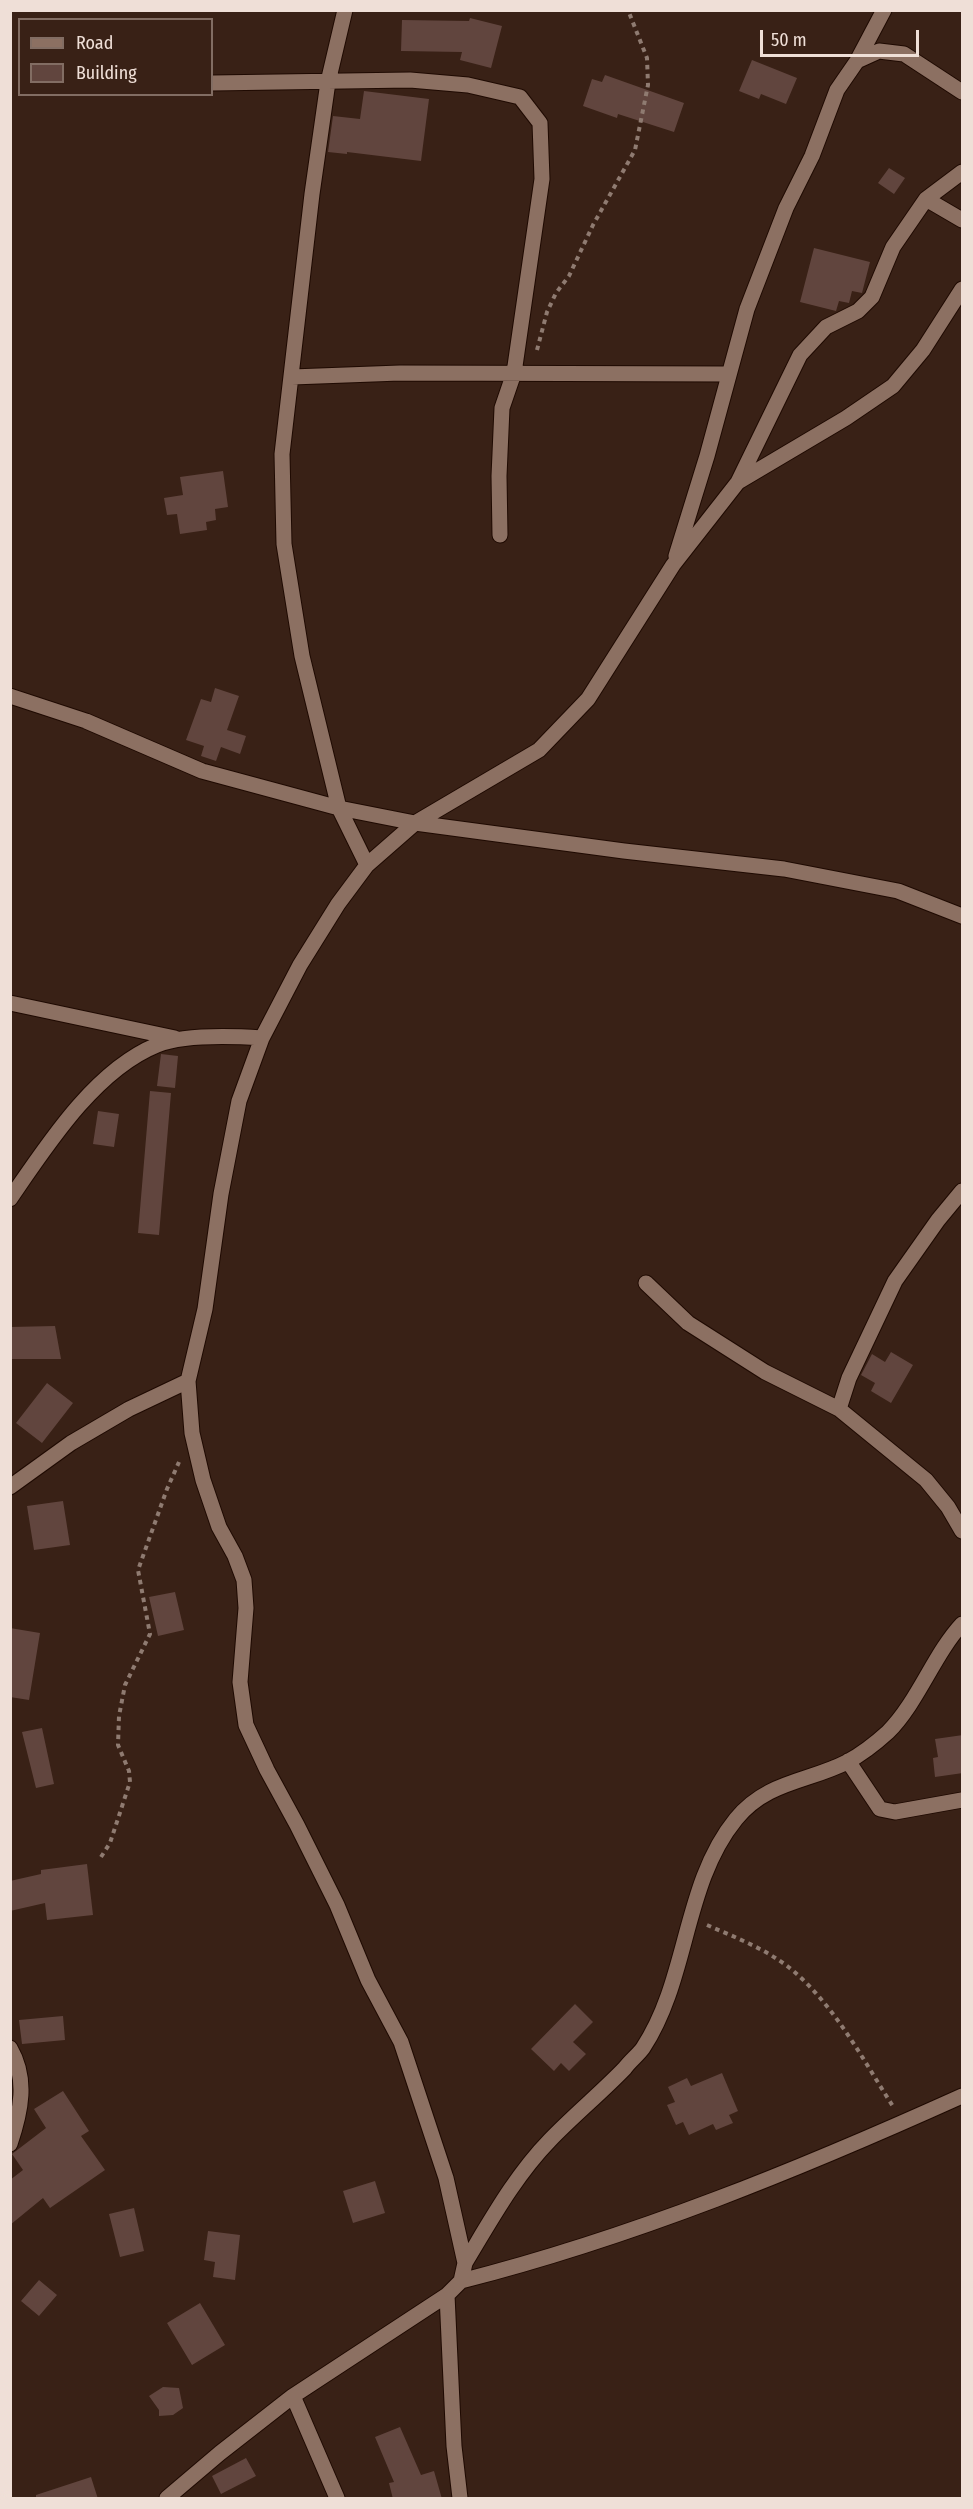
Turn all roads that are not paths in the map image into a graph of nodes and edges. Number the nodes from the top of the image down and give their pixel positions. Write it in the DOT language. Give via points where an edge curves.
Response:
graph roads {
  1 [pos="345,10"];
  2 [pos="884,10"];
  3 [pos="857,61"];
  4 [pos="328,82"];
  5 [pos="213,83"];
  6 [pos="963,92"];
  7 [pos="963,172"];
  8 [pos="926,199"];
  9 [pos="963,220"];
  10 [pos="963,289"];
  11 [pos="514,373"];
  12 [pos="729,374"];
  13 [pos="292,377"];
  14 [pos="738,482"];
  15 [pos="500,535"];
  16 [pos="674,565"];
  17 [pos="10,696"];
  18 [pos="339,808"];
  19 [pos="415,823"];
  20 [pos="368,865"];
  21 [pos="963,916"];
  22 [pos="10,1003"];
  23 [pos="262,1038"];
  24 [pos="181,1039"];
  25 [pos="963,1191"];
  26 [pos="10,1199"];
  27 [pos="646,1283"];
  28 [pos="188,1382"];
  29 [pos="839,1409"];
  30 [pos="10,1487"];
  31 [pos="963,1531"];
  32 [pos="963,1624"];
  33 [pos="848,1761"];
  34 [pos="963,1800"];
  35 [pos="10,2048"];
  36 [pos="963,2097"];
  37 [pos="10,2144"];
  38 [pos="465,2263"];
  39 [pos="461,2281"];
  40 [pos="447,2295"];
  41 [pos="293,2396"];
  42 [pos="167,2499"];
  43 [pos="337,2499"];
  44 [pos="460,2499"];
  1 -- 4 [label="street"];
  2 -- 3 [label="street"];
  3 -- 6 [label="street" via="879,51 904,54"];
  3 -- 12 [label="street" via="837,90 812,156 786,208 747,309"];
  4 -- 5 [label="street"];
  4 -- 11 [label="street" via="410,80 468,85 520,97 540,123 542,179"];
  4 -- 13 [label="street"];
  7 -- 8 [label="street"];
  8 -- 9 [label="street"];
  8 -- 14 [label="street" via="894,247 872,297 858,311 826,327 800,355"];
  10 -- 14 [label="street" via="923,350 893,386"];
  11 -- 12 [label="street"];
  11 -- 13 [label="street"];
  11 -- 15 [label="street" via="502,408"];
  12 -- 16 [label="street"];
  13 -- 18 [label="street" via="282,454 284,544 302,656"];
  14 -- 16 [label="street"];
  16 -- 19 [label="street" via="588,699 539,750"];
  17 -- 18 [label="street" via="86,721 202,771"];
  18 -- 19 [label="street"];
  18 -- 20 [label="street"];
  19 -- 20 [label="street"];
  19 -- 21 [label="street" via="784,869 898,891"];
  20 -- 23 [label="street" via="300,964"];
  22 -- 24 [label="street"];
  23 -- 24 [label="street"];
  23 -- 28 [label="street" via="239,1101 205,1309"];
  24 -- 26 [label="street" via="158,1045 122,1065 85,1099"];
  25 -- 29 [label="street" via="895,1281 849,1378"];
  27 -- 29 [label="street" via="688,1323 765,1372"];
  28 -- 30 [label="street" via="129,1409 71,1443"];
  28 -- 38 [label="street" via="192,1433 203,1480 219,1527 236,1556 244,1580 246,1608 240,1682 246,1725 401,2042 446,2178"];
  29 -- 31 [label="street" via="927,1480"];
  32 -- 33 [label="street" via="888,1732"];
  33 -- 34 [label="street" via="880,1809 895,1812"];
  33 -- 38 [label="street" via="759,1796 737,1817 716,1846 690,1917 670,1995 642,2049 525,2168"];
  35 -- 37 [label="street" via="19,2063 22,2087 20,2112"];
  36 -- 39 [label="street" via="644,2227"];
  38 -- 39 [label="street"];
  39 -- 40 [label="street"];
  40 -- 41 [label="street"];
  40 -- 44 [label="street"];
  41 -- 42 [label="street"];
  41 -- 43 [label="street"];
}
